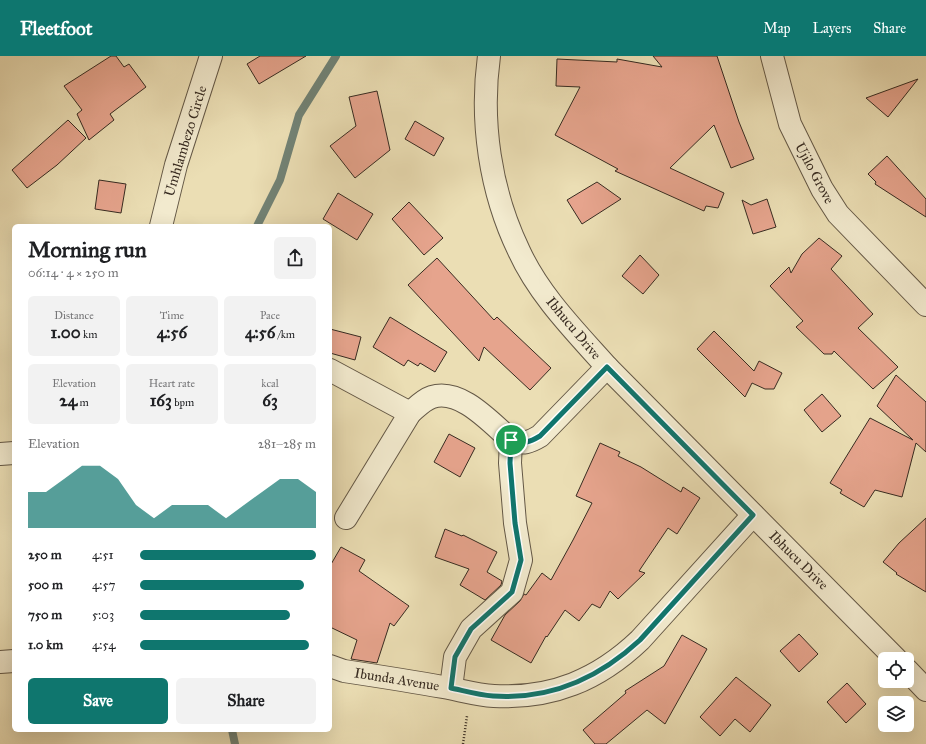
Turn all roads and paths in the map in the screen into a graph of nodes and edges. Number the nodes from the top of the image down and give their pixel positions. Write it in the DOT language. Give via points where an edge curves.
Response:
graph roads {
  1 [pos="211,56"];
  2 [pos="489,56"];
  3 [pos="772,56"];
  4 [pos="161,224"];
  5 [pos="926,305"];
  6 [pos="607,367"];
  7 [pos="332,371"];
  8 [pos="410,413"];
  9 [pos="511,440"];
  10 [pos="12,453"];
  11 [pos="0,454"];
  12 [pos="753,515"];
  13 [pos="346,518"];
  14 [pos="889,652"];
  15 [pos="12,661"];
  16 [pos="0,662"];
  17 [pos="332,667"];
  18 [pos="451,688"];
  1 -- 4 [label="street, Umhlambezo Circle" via="176,165"];
  2 -- 6 [label="street, Ibhucu Drive" via="486,133 505,216 519,252 539,285 567,322"];
  3 -- 5 [label="street, Ujilo Grove" via="790,124 822,189 838,214"];
  6 -- 9 [label="street" via="540,436 524,443"];
  6 -- 12 [label="street, Ibhucu Drive"];
  7 -- 8 [label="street"];
  8 -- 9 [label="street" via="433,396 456,398 468,403"];
  8 -- 13 [label="street"];
  9 -- 18 [label="street" via="510,463 515,523 521,560 512,592 471,629 455,657"];
  10 -- 11 [label="street"];
  12 -- 14 [label="street, Ibhucu Drive"];
  12 -- 18 [label="street, Ibunda Avenue" via="640,640 625,655 602,670 572,686 519,697 492,696"];
  15 -- 16 [label="street"];
  17 -- 18 [label="street, Ibunda Avenue"];
}
